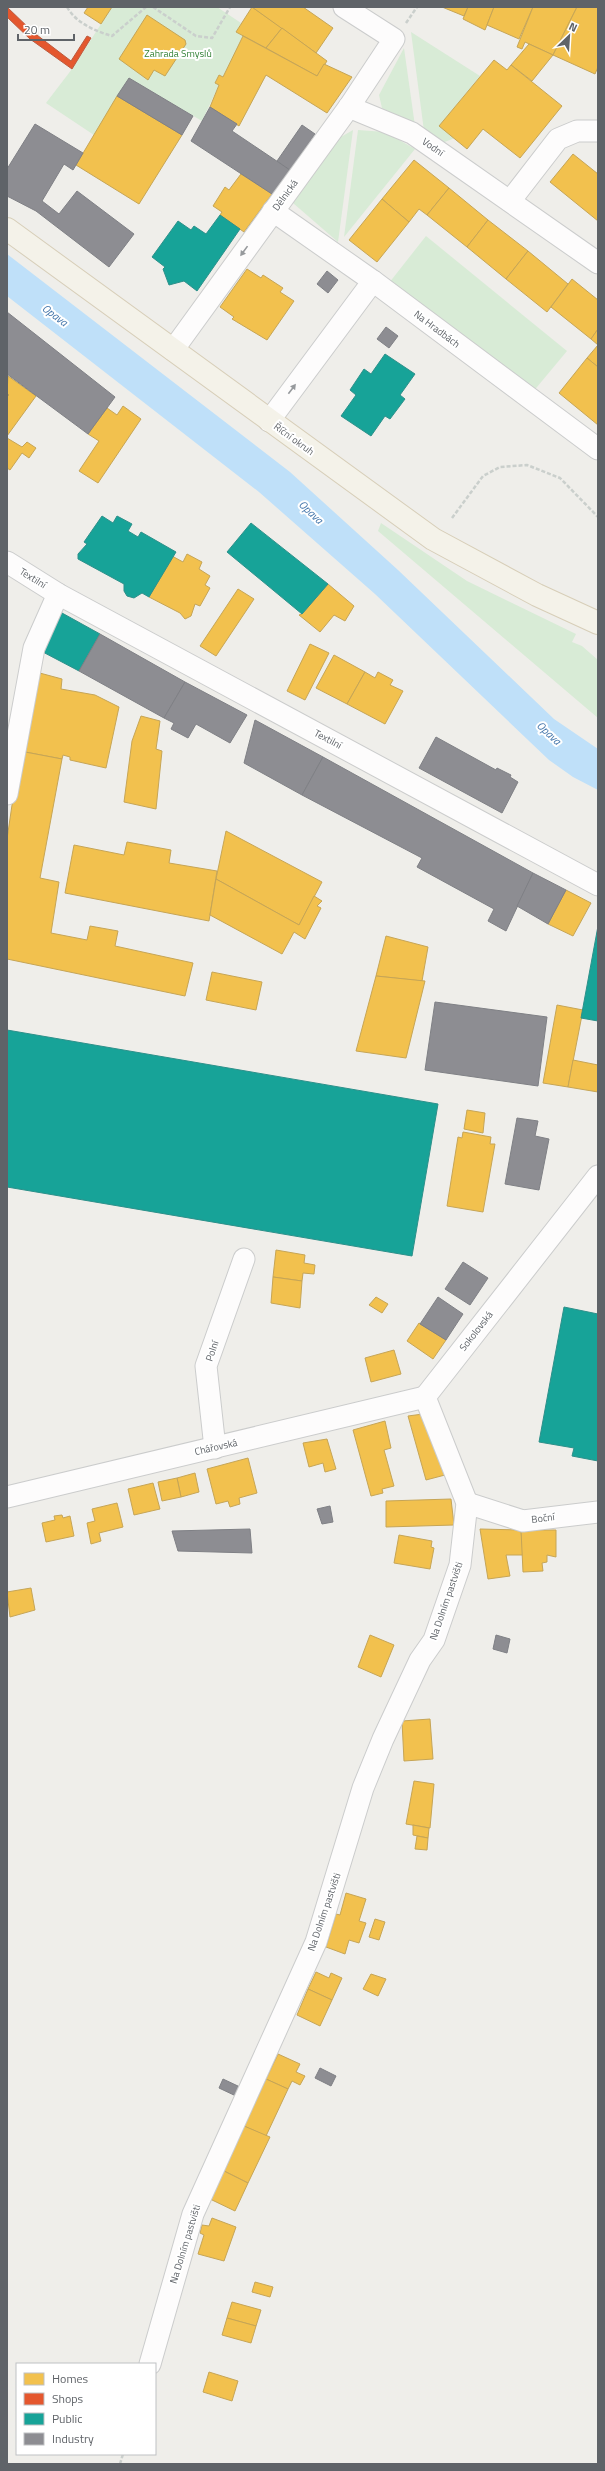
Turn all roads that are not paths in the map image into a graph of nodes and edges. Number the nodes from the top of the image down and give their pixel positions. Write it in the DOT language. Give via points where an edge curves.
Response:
graph roads {
  1 [pos="344,7"];
  2 [pos="349,107"];
  3 [pos="598,131"];
  4 [pos="510,201"];
  5 [pos="270,215"];
  6 [pos="7,229"];
  7 [pos="598,263"];
  8 [pos="373,282"];
  9 [pos="173,350"];
  10 [pos="269,421"];
  11 [pos="598,448"];
  12 [pos="7,562"];
  13 [pos="58,594"];
  14 [pos="598,623"];
  15 [pos="7,794"];
  16 [pos="598,885"];
  17 [pos="598,1176"];
  18 [pos="244,1259"];
  19 [pos="425,1397"];
  20 [pos="215,1448"];
  21 [pos="7,1497"];
  22 [pos="467,1503"];
  23 [pos="598,1512"];
  24 [pos="150,2363"];
  1 -- 2 [label="street, Dělnická" via="394,39"];
  2 -- 4 [label="street, Vodní" via="412,132"];
  2 -- 5 [label="street, Dělnická"];
  3 -- 4 [label="street" via="577,131 558,139"];
  4 -- 7 [label="street, Vodní"];
  5 -- 8 [label="street, Na Hradbách"];
  5 -- 9 [label="street, Dělnická, one-way"];
  6 -- 9 [label="main road, Říční okruh"];
  10 -- 8 [label="street, one-way"];
  8 -- 11 [label="street, Na Hradbách"];
  9 -- 10 [label="main road, Říční okruh"];
  10 -- 14 [label="main road, Říční okruh" via="433,540 537,595"];
  12 -- 13 [label="street, Textilní"];
  13 -- 15 [label="street, Textilní" via="34,648"];
  13 -- 16 [label="street, Textilní"];
  17 -- 19 [label="street, Sokolovská"];
  18 -- 20 [label="street, Polní" via="206,1366"];
  19 -- 20 [label="street, Chářovská"];
  19 -- 22 [label="street"];
  20 -- 21 [label="street, Chářovská"];
  22 -- 23 [label="street, Boční" via="523,1521"];
  22 -- 24 [label="street, Na Dolním pastvišti" via="460,1565 434,1640 420,1660 383,1739 364,1788 316,1942 193,2214"];
}
